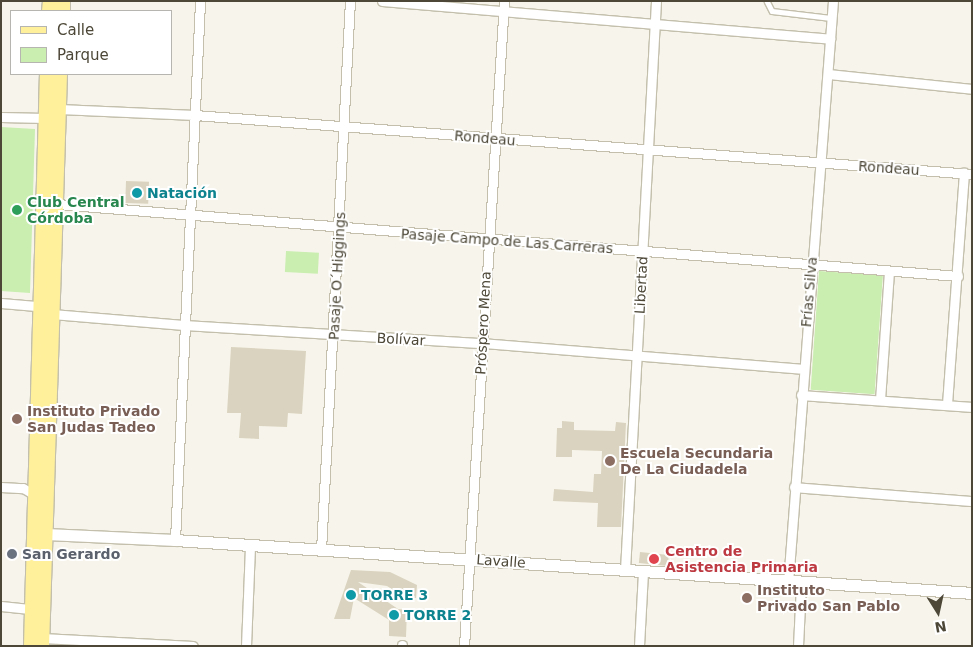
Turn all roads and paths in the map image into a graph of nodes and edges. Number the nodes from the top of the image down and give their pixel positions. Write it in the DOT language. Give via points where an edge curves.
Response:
graph roads {
  1 [pos="200,1"];
  2 [pos="350,1"];
  3 [pos="382,1"];
  4 [pos="504,1"];
  5 [pos="656,1"];
  6 [pos="767,1"];
  7 [pos="833,1"];
  8 [pos="503,12"];
  9 [pos="832,18"];
  10 [pos="654,24"];
  11 [pos="830,39"];
  12 [pos="828,74"];
  13 [pos="47,75"];
  14 [pos="60,75"];
  15 [pos="972,89"];
  16 [pos="59,109"];
  17 [pos="195,116"];
  18 [pos="1,117"];
  19 [pos="45,118"];
  20 [pos="346,126"];
  21 [pos="494,139"];
  22 [pos="646,150"];
  23 [pos="819,163"];
  24 [pos="968,174"];
  25 [pos="56,204"];
  26 [pos="190,216"];
  27 [pos="340,228"];
  28 [pos="487,240"];
  29 [pos="643,251"];
  30 [pos="812,265"];
  31 [pos="889,271"];
  32 [pos="958,276"];
  33 [pos="1,303"];
  34 [pos="39,306"];
  35 [pos="52,314"];
  36 [pos="184,325"];
  37 [pos="334,336"];
  38 [pos="482,343"];
  39 [pos="637,356"];
  40 [pos="803,369"];
  41 [pos="802,395"];
  42 [pos="880,400"];
  43 [pos="947,404"];
  44 [pos="972,406"];
  45 [pos="1,487"];
  46 [pos="794,487"];
  47 [pos="36,495"];
  48 [pos="972,501"];
  49 [pos="47,506"];
  50 [pos="46,534"];
  51 [pos="175,540"];
  52 [pos="34,544"];
  53 [pos="250,545"];
  54 [pos="321,550"];
  55 [pos="469,559"];
  56 [pos="625,570"];
  57 [pos="643,571"];
  58 [pos="788,582"];
  59 [pos="802,584"];
  60 [pos="972,593"];
  61 [pos="1,606"];
  62 [pos="32,609"];
  63 [pos="38,643"];
  64 [pos="193,646"];
  65 [pos="246,646"];
  66 [pos="464,646"];
  67 [pos="639,646"];
  68 [pos="798,646"];
  1 -- 17 [label="street"];
  2 -- 20 [label="street, Pasaje O´Higgings"];
  3 -- 8 [label="street"];
  4 -- 8 [label="street, Próspero Mena"];
  5 -- 10 [label="street, Libertad"];
  6 -- 9 [label="lane" via="772,11"];
  7 -- 9 [label="street, Frías Silva"];
  8 -- 10 [label="street"];
  8 -- 21 [label="street, Próspero Mena"];
  9 -- 11 [label="street, Frías Silva"];
  10 -- 11 [label="street"];
  10 -- 22 [label="street, Libertad"];
  11 -- 12 [label="street, Frías Silva"];
  12 -- 15 [label="street"];
  12 -- 23 [label="street, Frías Silva"];
  13 -- 19 [label="main road"];
  14 -- 16 [label="main road"];
  16 -- 17 [label="street, Rondeau"];
  16 -- 19 [label="street"];
  16 -- 25 [label="main road"];
  17 -- 20 [label="street, Rondeau"];
  17 -- 26 [label="street"];
  18 -- 19 [label="street"];
  19 -- 34 [label="main road"];
  20 -- 21 [label="street, Rondeau"];
  20 -- 27 [label="street, Pasaje O´Higgings"];
  21 -- 22 [label="street, Rondeau"];
  21 -- 28 [label="street, Próspero Mena"];
  22 -- 23 [label="street, Rondeau"];
  22 -- 29 [label="street, Libertad"];
  23 -- 24 [label="street, Rondeau"];
  23 -- 30 [label="street, Frías Silva"];
  24 -- 32 [label="street"];
  25 -- 26 [label="street, Pasaje Campo de Las Carreras"];
  25 -- 35 [label="main road"];
  26 -- 27 [label="street, Pasaje Campo de Las Carreras"];
  26 -- 36 [label="street"];
  27 -- 28 [label="street, Pasaje Campo de Las Carreras"];
  27 -- 37 [label="street, Pasaje O´Higgings"];
  28 -- 29 [label="street, Pasaje Campo de Las Carreras"];
  28 -- 38 [label="street, Próspero Mena"];
  29 -- 30 [label="street, Pasaje Campo de Las Carreras"];
  29 -- 39 [label="street, Libertad"];
  30 -- 31 [label="street, Pasaje Campo de Las Carreras"];
  30 -- 40 [label="street, Frías Silva"];
  31 -- 32 [label="street, Pasaje Campo de Las Carreras"];
  31 -- 42 [label="street"];
  32 -- 43 [label="street"];
  33 -- 34 [label="street, Bolívar"];
  34 -- 35 [label="street, Bolívar"];
  34 -- 47 [label="main road"];
  35 -- 36 [label="street, Bolívar"];
  35 -- 49 [label="main road"];
  36 -- 37 [label="street, Bolívar"];
  36 -- 51 [label="street"];
  37 -- 38 [label="street, Bolívar"];
  37 -- 54 [label="street, Pasaje O´Higgings"];
  38 -- 39 [label="street, Bolívar"];
  38 -- 55 [label="street, Próspero Mena"];
  39 -- 40 [label="street, Bolívar"];
  39 -- 56 [label="street, Libertad"];
  40 -- 41 [label="street, Frías Silva"];
  41 -- 42 [label="street"];
  41 -- 46 [label="street, Frías Silva"];
  42 -- 43 [label="street"];
  43 -- 44 [label="street"];
  45 -- 47 [label="street" via="23,488"];
  46 -- 48 [label="street"];
  46 -- 58 [label="street, Frías Silva"];
  47 -- 49 [label="street"];
  47 -- 52 [label="main road"];
  49 -- 50 [label="main road"];
  50 -- 51 [label="street, Lavalle"];
  50 -- 52 [label="street"];
  50 -- 63 [label="main road"];
  51 -- 53 [label="street, Lavalle"];
  52 -- 62 [label="main road"];
  53 -- 54 [label="street, Lavalle"];
  53 -- 65 [label="street"];
  54 -- 55 [label="street, Lavalle"];
  55 -- 56 [label="street, Lavalle"];
  55 -- 66 [label="street, Próspero Mena"];
  56 -- 57 [label="street, Lavalle"];
  57 -- 58 [label="street, Lavalle"];
  57 -- 67 [label="street"];
  58 -- 59 [label="street, Lavalle"];
  59 -- 60 [label="street, Lavalle"];
  59 -- 68 [label="street"];
  61 -- 62 [label="street"];
  62 -- 63 [label="main road"];
  63 -- 64 [label="street"];
}
